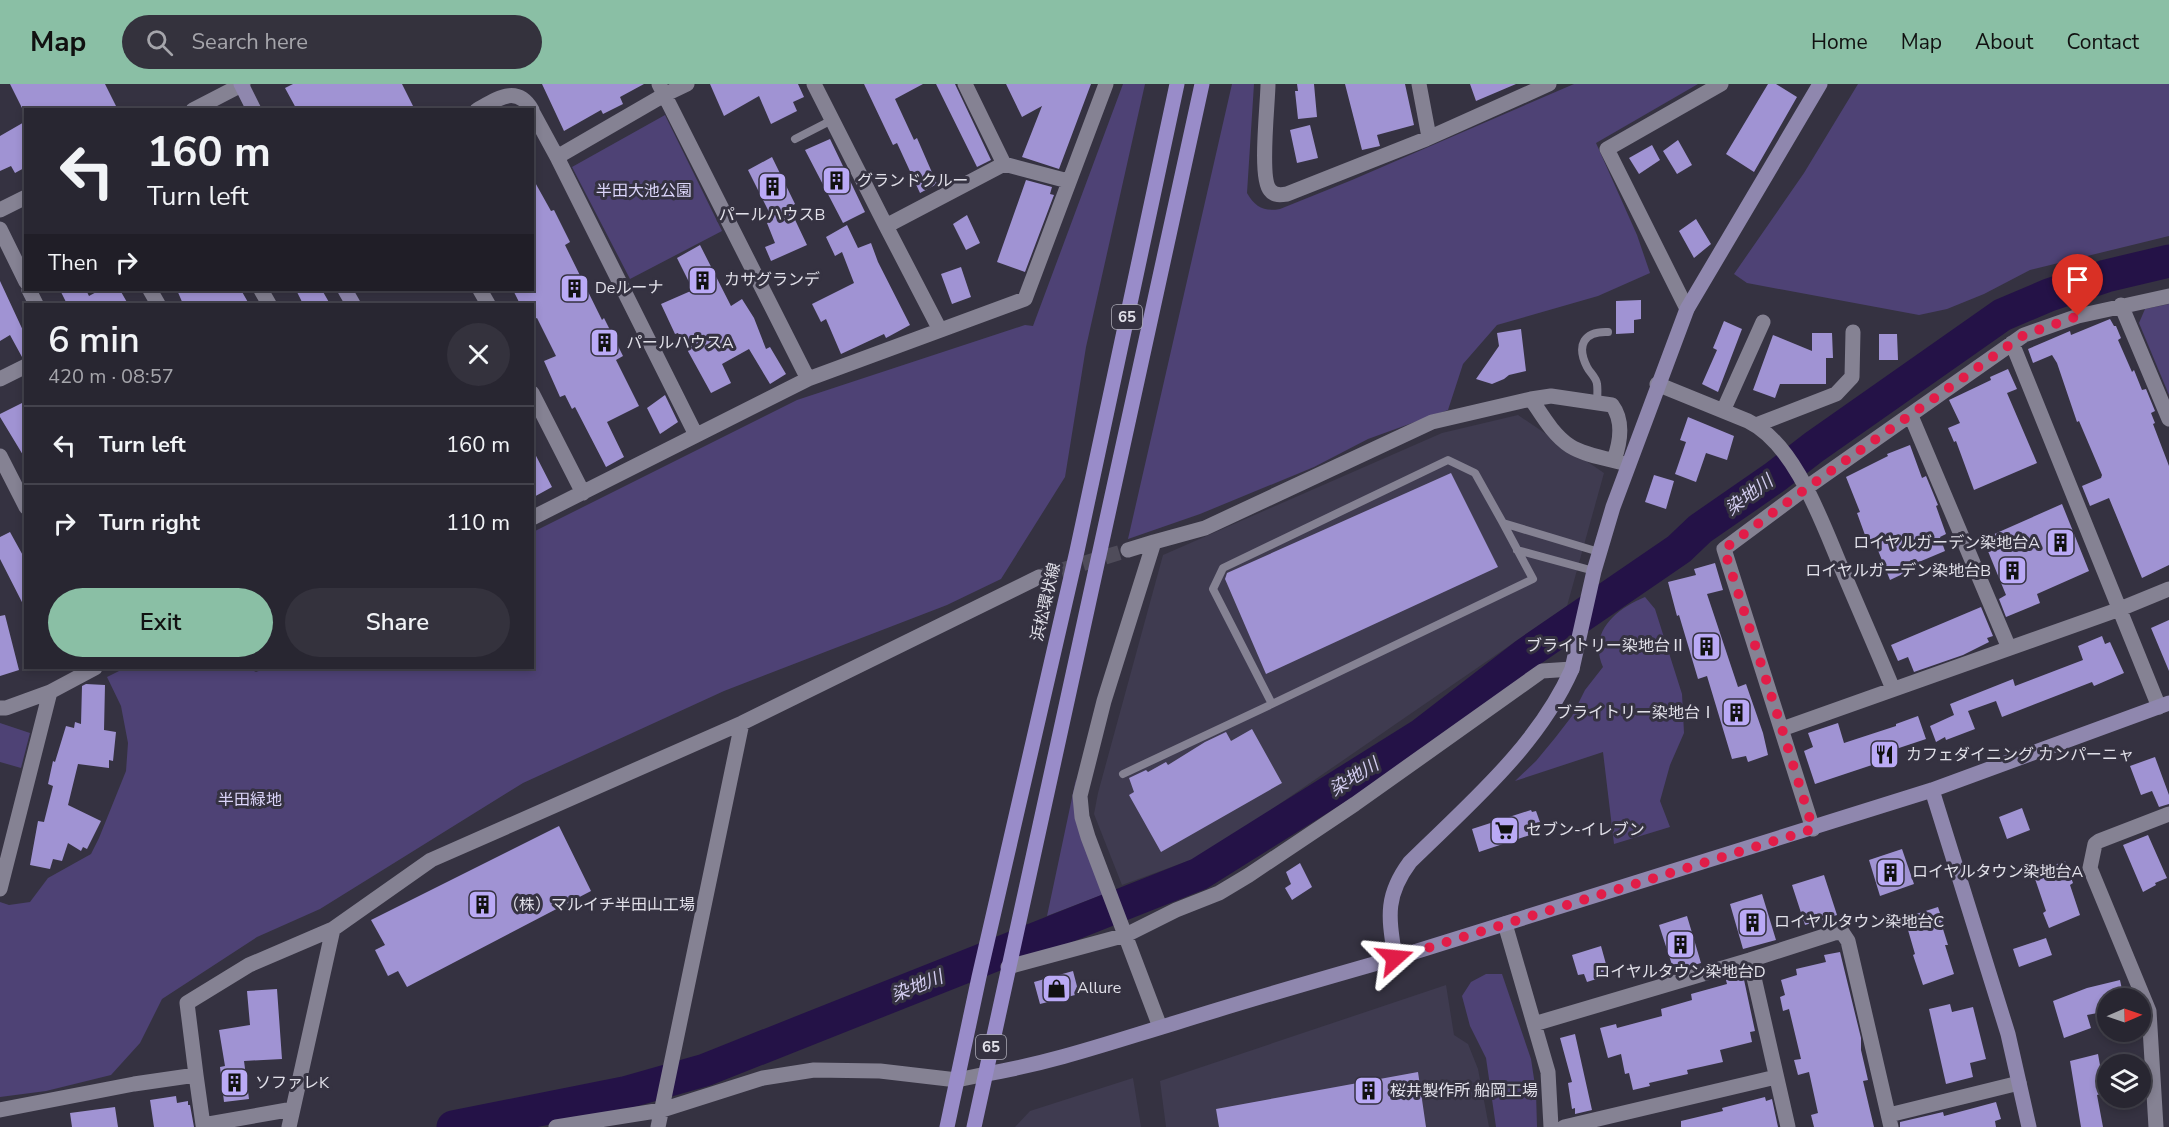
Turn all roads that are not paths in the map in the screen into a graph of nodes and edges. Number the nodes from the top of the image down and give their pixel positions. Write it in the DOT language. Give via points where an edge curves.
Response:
graph roads {
  1 [pos="242,84"];
  2 [pos="687,84"];
  3 [pos="814,84"];
  4 [pos="965,84"];
  5 [pos="1106,84"];
  6 [pos="1177,84"];
  7 [pos="1202,84"];
  8 [pos="1268,84"];
  9 [pos="1419,84"];
  10 [pos="1550,84"];
  11 [pos="1721,84"];
  12 [pos="1816,85"];
  13 [pos="662,89"];
  14 [pos="197,108"];
  15 [pos="253,108"];
  16 [pos="481,108"];
  17 [pos="531,108"];
  18 [pos="534,114"];
  19 [pos="832,120"];
  20 [pos="1429,137"];
  21 [pos="795,139"];
  22 [pos="557,157"];
  23 [pos="1004,164"];
  24 [pos="1068,182"];
  25 [pos="24,198"];
  26 [pos="0,210"];
  27 [pos="886,226"];
  28 [pos="0,229"];
  29 [pos="24,278"];
  30 [pos="2169,296"];
  31 [pos="2121,305"];
  32 [pos="1687,309"];
  33 [pos="1763,322"];
  34 [pos="940,330"];
  35 [pos="1608,332"];
  36 [pos="1853,332"];
  37 [pos="2012,343"];
  38 [pos="24,367"];
  39 [pos="808,378"];
  40 [pos="0,379"];
  41 [pos="1657,384"];
  42 [pos="534,397"];
  43 [pos="1532,399"];
  44 [pos="1597,404"];
  45 [pos="1723,411"];
  46 [pos="1911,416"];
  47 [pos="2169,419"];
  48 [pos="1756,425"];
  49 [pos="696,435"];
  50 [pos="0,456"];
  51 [pos="1621,462"];
  52 [pos="1803,482"];
  53 [pos="584,493"];
  54 [pos="24,503"];
  55 [pos="534,518"];
  56 [pos="1503,523"];
  57 [pos="1154,543"];
  58 [pos="1128,550"];
  59 [pos="1517,550"];
  60 [pos="1599,552"];
  61 [pos="1039,577"];
  62 [pos="1594,577"];
  63 [pos="2169,589"];
  64 [pos="2120,609"];
  65 [pos="2009,648"];
  66 [pos="93,669"];
  67 [pos="1572,669"];
  68 [pos="1893,689"];
  69 [pos="50,692"];
  70 [pos="1272,704"];
  71 [pos="2164,705"];
  72 [pos="0,708"];
  73 [pos="742,723"];
  74 [pos="1782,729"];
  75 [pos="1123,774"];
  76 [pos="1932,790"];
  77 [pos="2169,814"];
  78 [pos="1813,829"];
  79 [pos="0,889"];
  80 [pos="1505,924"];
  81 [pos="333,929"];
  82 [pos="1124,930"];
  83 [pos="1395,958"];
  84 [pos="1750,960"];
  85 [pos="1008,967"];
  86 [pos="1534,1024"];
  87 [pos="1160,1027"];
  88 [pos="986,1074"];
  89 [pos="196,1075"];
  90 [pos="1776,1077"];
  91 [pos="957,1080"];
  92 [pos="2019,1083"];
  93 [pos="663,1104"];
  94 [pos="292,1109"];
  95 [pos="0,1110"];
  96 [pos="1890,1121"];
  97 [pos="289,1127"];
  98 [pos="556,1127"];
  99 [pos="658,1127"];
  100 [pos="947,1127"];
  101 [pos="974,1127"];
  102 [pos="1551,1127"];
  103 [pos="1564,1127"];
  104 [pos="1788,1127"];
  105 [pos="2029,1127"];
  106 [pos="2156,1127"];
  1 -- 14 [label="street"];
  1 -- 15 [label="street"];
  2 -- 13 [label="street"];
  3 -- 19 [label="street"];
  4 -- 23 [label="street"];
  5 -- 24 [label="street"];
  6 -- 91 [label="main road, 浜松環状線 / 65" via="1077,551"];
  7 -- 85 [label="main road, 65"];
  8 -- 20 [label="street" via="1264,173 1273,193 1287,194"];
  9 -- 20 [label="street"];
  10 -- 20 [label="street"];
  11 -- 32 [label="street" via="1607,149"];
  12 -- 32 [label="street"];
  13 -- 22 [label="street"];
  13 -- 39 [label="street"];
  16 -- 17 [label="street" via="514,94"];
  18 -- 22 [label="street"];
  19 -- 21 [label="lane"];
  19 -- 27 [label="street"];
  22 -- 49 [label="street"];
  23 -- 24 [label="street"];
  23 -- 27 [label="street"];
  24 -- 34 [label="street" via="1025,299"];
  25 -- 26 [label="street"];
  27 -- 34 [label="street"];
  28 -- 29 [label="street"];
  30 -- 31 [label="street"];
  31 -- 37 [label="street" via="2058,322"];
  31 -- 47 [label="street"];
  32 -- 41 [label="street"];
  33 -- 45 [label="street"];
  34 -- 39 [label="street"];
  35 -- 44 [label="lane" via="1590,334 1582,346 1597,384"];
  36 -- 48 [label="street" via="1852,377 1846,386 1836,394"];
  37 -- 46 [label="street"];
  37 -- 64 [label="street"];
  38 -- 40 [label="street"];
  39 -- 49 [label="street"];
  41 -- 45 [label="street"];
  41 -- 51 [label="street"];
  42 -- 53 [label="street"];
  43 -- 44 [label="street" via="1551,396"];
  43 -- 51 [label="street" via="1546,423 1570,446"];
  43 -- 57 [label="street" via="1432,422 1205,528"];
  44 -- 51 [label="street" via="1612,405 1617,412"];
  45 -- 48 [label="street"];
  46 -- 52 [label="street"];
  46 -- 65 [label="street"];
  48 -- 52 [label="street" via="1775,441"];
  49 -- 53 [label="street"];
  50 -- 54 [label="street"];
  51 -- 60 [label="street"];
  52 -- 68 [label="street"];
  52 -- 74 [label="street" via="1724,549"];
  53 -- 55 [label="street"];
  56 -- 59 [label="lane"];
  56 -- 60 [label="lane"];
  56 -- 70 [label="lane" via="1475,473 1448,460 1223,568 1213,589"];
  57 -- 58 [label="street"];
  57 -- 82 [label="street" via="1104,700 1080,796 1083,822"];
  59 -- 62 [label="lane"];
  59 -- 70 [label="lane" via="1533,579"];
  60 -- 62 [label="street"];
  61 -- 73 [label="street"];
  62 -- 67 [label="street"];
  63 -- 64 [label="street"];
  64 -- 65 [label="street"];
  64 -- 71 [label="street"];
  65 -- 68 [label="street"];
  66 -- 69 [label="street"];
  67 -- 82 [label="street" via="1542,671 1355,804 1219,893"];
  67 -- 83 [label="street" via="1552,708 1525,743 1400,876 1390,914"];
  68 -- 74 [label="street"];
  69 -- 72 [label="street"];
  69 -- 79 [label="street"];
  70 -- 75 [label="lane"];
  71 -- 76 [label="street"];
  73 -- 81 [label="street" via="431,860"];
  73 -- 93 [label="street"];
  74 -- 78 [label="street"];
  76 -- 78 [label="street"];
  76 -- 92 [label="street" via="2005,1023"];
  77 -- 106 [label="street" via="2099,841 2090,860 2149,1011"];
  78 -- 80 [label="street"];
  80 -- 83 [label="street"];
  80 -- 86 [label="street"];
  81 -- 89 [label="street" via="249,965 187,1003"];
  81 -- 94 [label="street"];
  82 -- 85 [label="street"];
  82 -- 87 [label="street"];
  83 -- 87 [label="street"];
  84 -- 86 [label="street"];
  84 -- 90 [label="street"];
  84 -- 96 [label="street" via="1834,933 1844,934"];
  85 -- 88 [label="main road, 65"];
  86 -- 102 [label="street" via="1548,1072"];
  87 -- 88 [label="street"];
  88 -- 91 [label="street"];
  88 -- 101 [label="main road, 65"];
  89 -- 94 [label="street" via="203,1125"];
  89 -- 95 [label="street"];
  90 -- 103 [label="street"];
  90 -- 104 [label="street"];
  91 -- 93 [label="street" via="880,1071 814,1070 763,1078"];
  91 -- 100 [label="main road, 浜松環状線 / 65"];
  92 -- 96 [label="street"];
  92 -- 105 [label="street"];
  93 -- 98 [label="street"];
  93 -- 99 [label="street"];
  94 -- 97 [label="street"];
}
